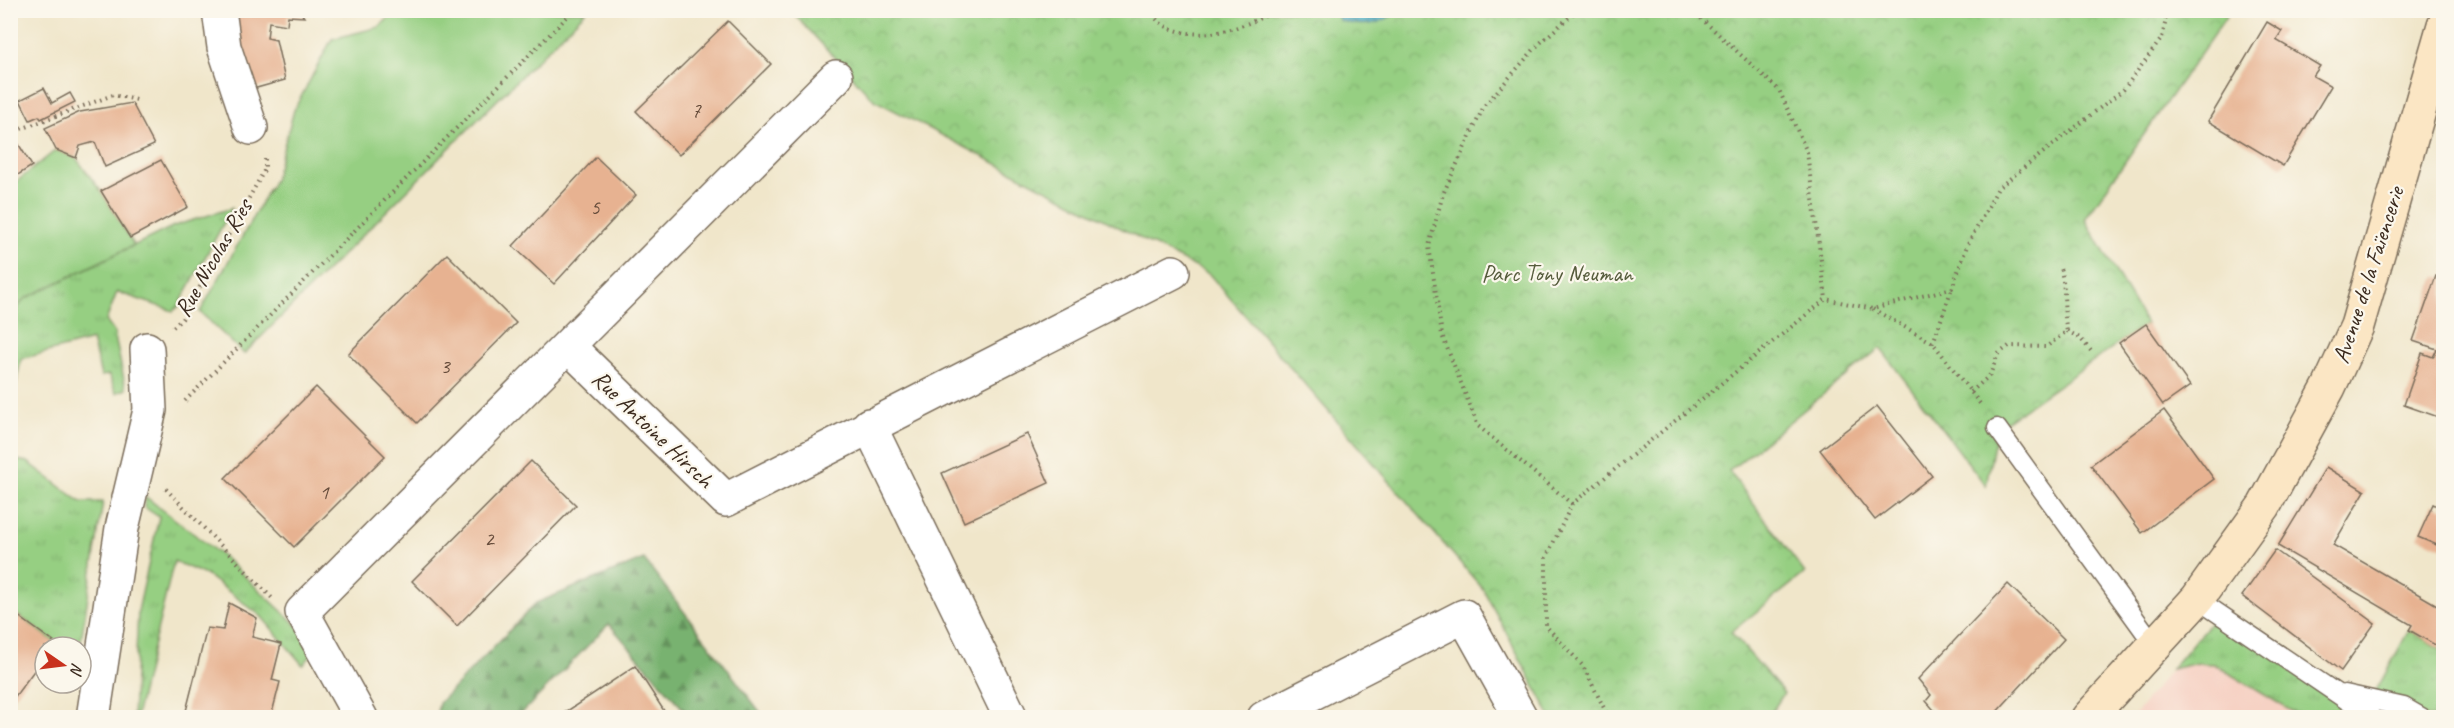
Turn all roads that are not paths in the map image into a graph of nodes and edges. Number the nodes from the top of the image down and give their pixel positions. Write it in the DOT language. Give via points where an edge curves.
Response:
graph roads {
  1 [pos="219,10"];
  2 [pos="2444,25"];
  3 [pos="836,77"];
  4 [pos="251,128"];
  5 [pos="1173,272"];
  6 [pos="568,346"];
  7 [pos="147,349"];
  8 [pos="869,425"];
  9 [pos="1997,428"];
  10 [pos="2197,599"];
  11 [pos="2155,646"];
  12 [pos="2338,693"];
  13 [pos="93,717"];
  14 [pos="361,717"];
  15 [pos="1011,717"];
  16 [pos="1264,717"];
  17 [pos="1521,717"];
  18 [pos="2088,717"];
  19 [pos="2373,717"];
  20 [pos="2423,717"];
  1 -- 4 [label="street" via="224,47"];
  2 -- 10 [label="main road, Avenue de la Faïencerie" via="2356,326 2329,387 2264,507"];
  3 -- 6 [label="street"];
  5 -- 8 [label="street, Rue Antoine Hirsch"];
  6 -- 8 [label="street, Rue Antoine Hirsch" via="726,500"];
  6 -- 14 [label="street" via="302,612"];
  7 -- 13 [label="street" via="150,410 122,528"];
  8 -- 15 [label="street"];
  9 -- 11 [label="lane"];
  10 -- 11 [label="main road, Avenue de la Faïencerie"];
  10 -- 12 [label="lane"];
  11 -- 18 [label="main road, Avenue de la Faïencerie"];
  12 -- 19 [label="lane"];
  12 -- 20 [label="lane" via="2404,707"];
  16 -- 17 [label="street" via="1464,616"];
}
